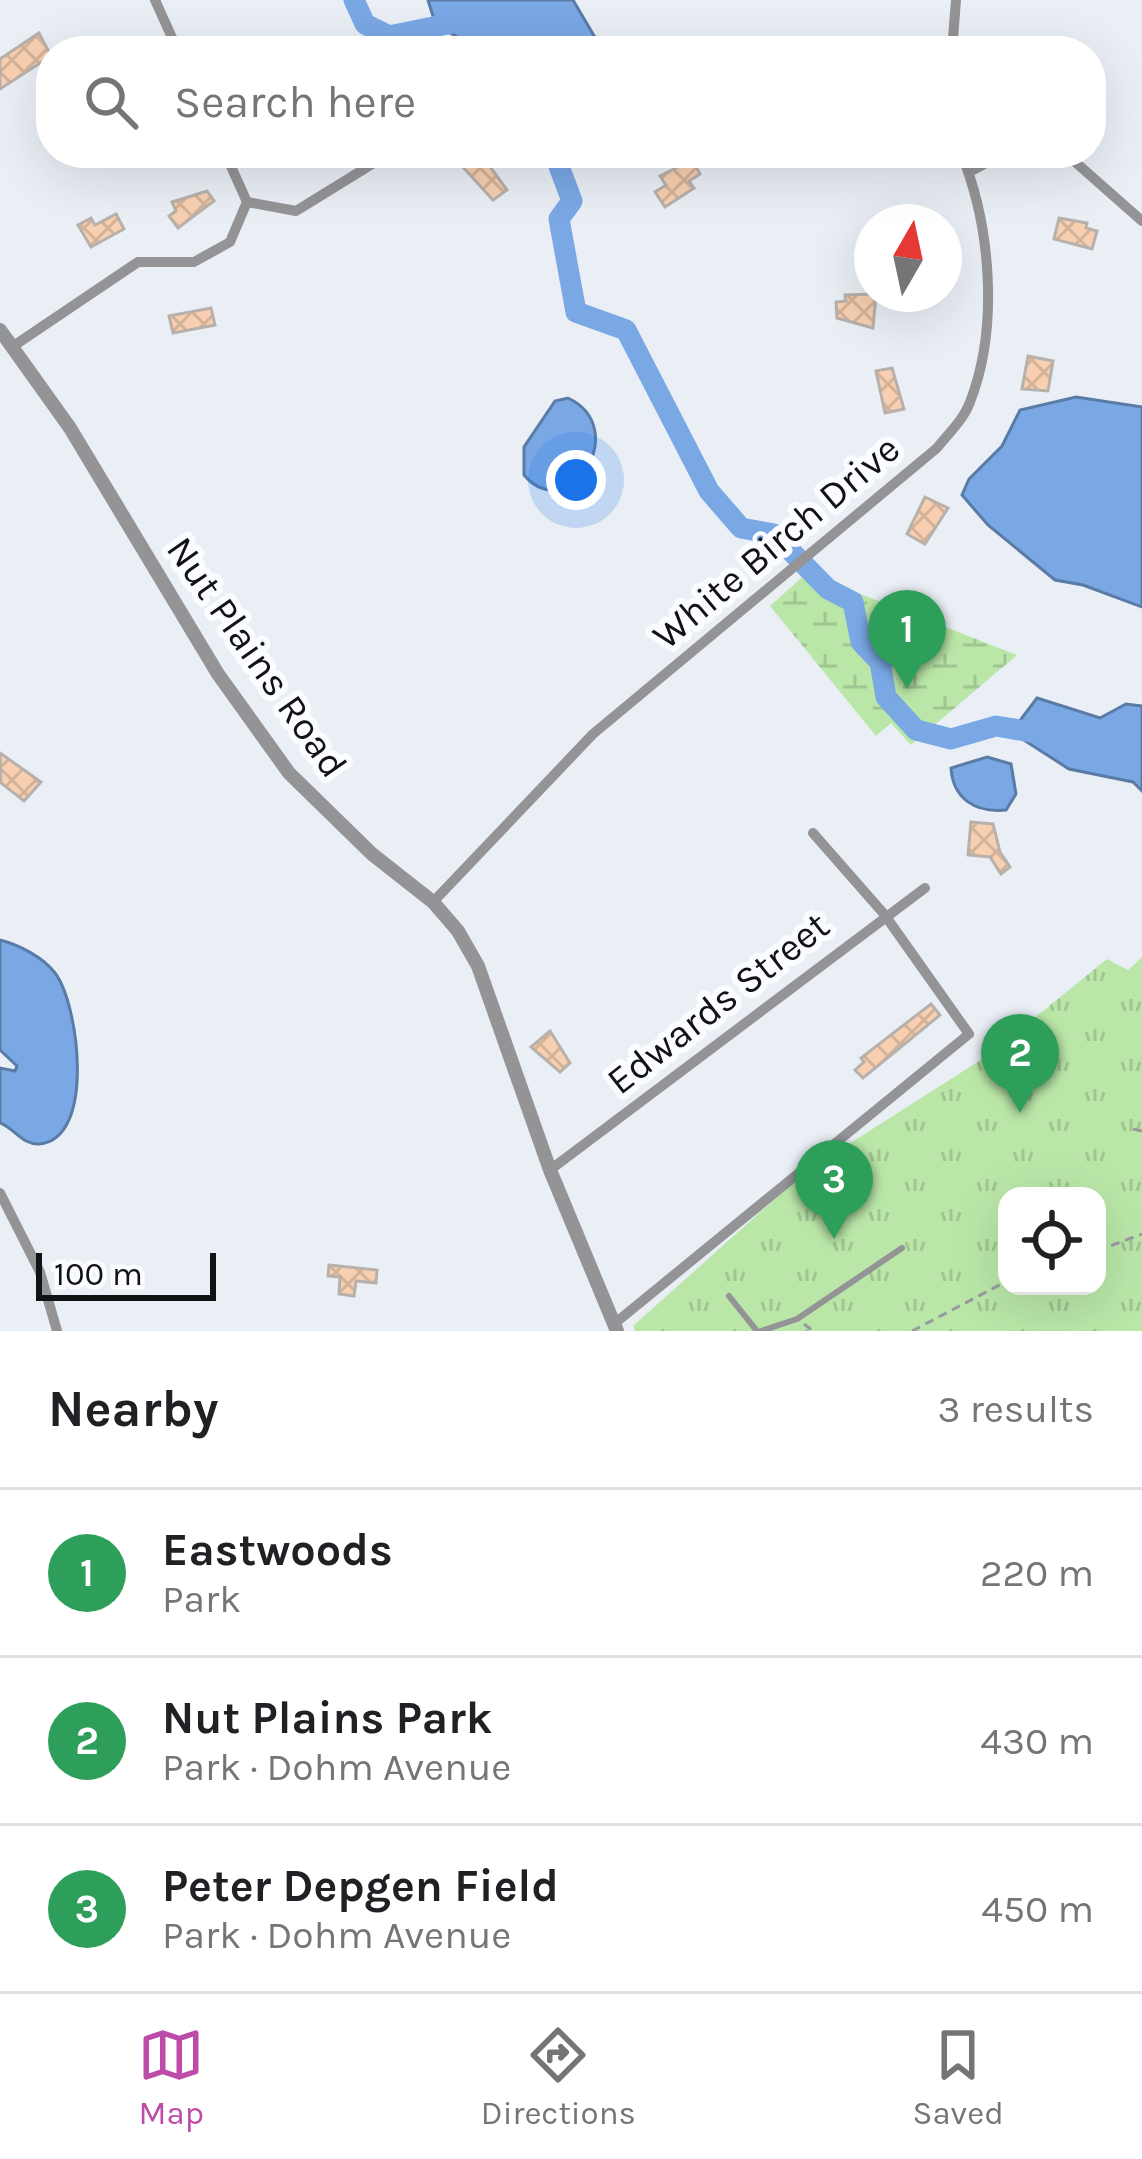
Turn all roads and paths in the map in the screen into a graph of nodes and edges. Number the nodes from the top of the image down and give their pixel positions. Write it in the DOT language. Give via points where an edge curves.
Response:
graph roads {
  1 [pos="155,0"];
  2 [pos="956,0"];
  3 [pos="171,36"];
  4 [pos="953,36"];
  5 [pos="232,168"];
  6 [pos="366,168"];
  7 [pos="968,168"];
  8 [pos="977,168"];
  9 [pos="1082,168"];
  10 [pos="969,172"];
  11 [pos="247,202"];
  12 [pos="1142,220"];
  13 [pos="0,330"];
  14 [pos="12,347"];
  15 [pos="813,833"];
  16 [pos="925,888"];
  17 [pos="433,902"];
  18 [pos="884,914"];
  19 [pos="1133,1130"];
  20 [pos="1142,1131"];
  21 [pos="550,1170"];
  22 [pos="0,1193"];
  23 [pos="1142,1234"];
  24 [pos="902,1248"];
  25 [pos="1106,1248"];
  26 [pos="998,1286"];
  27 [pos="729,1296"];
  28 [pos="615,1328"];
  29 [pos="57,1331"];
  30 [pos="759,1331"];
  31 [pos="912,1331"];
  1 -- 3 [label="street"];
  2 -- 4 [label="street"];
  5 -- 11 [label="street"];
  6 -- 11 [label="street" via="296,211"];
  7 -- 10 [label="street, White Birch Drive"];
  8 -- 10 [label="street"];
  9 -- 12 [label="street"];
  10 -- 17 [label="street, White Birch Drive" via="987,274 985,353 968,408 937,448 559,766"];
  11 -- 14 [label="street" via="230,242 194,262 138,262"];
  13 -- 14 [label="street, Nut Plains Road"];
  14 -- 17 [label="street, Nut Plains Road" via="218,674 290,773"];
  15 -- 18 [label="street"];
  16 -- 18 [label="street, Edwards Street"];
  17 -- 21 [label="street, Nut Plains Road" via="478,966"];
  18 -- 21 [label="street, Edwards Street"];
  18 -- 28 [label="street" via="969,1034"];
  19 -- 20 [label="path"];
  21 -- 28 [label="street, Nut Plains Road"];
  22 -- 29 [label="street" via="40,1272"];
  23 -- 25 [label="path"];
  24 -- 30 [label="lane" via="797,1319"];
  26 -- 31 [label="path"];
  27 -- 30 [label="lane"];
}
